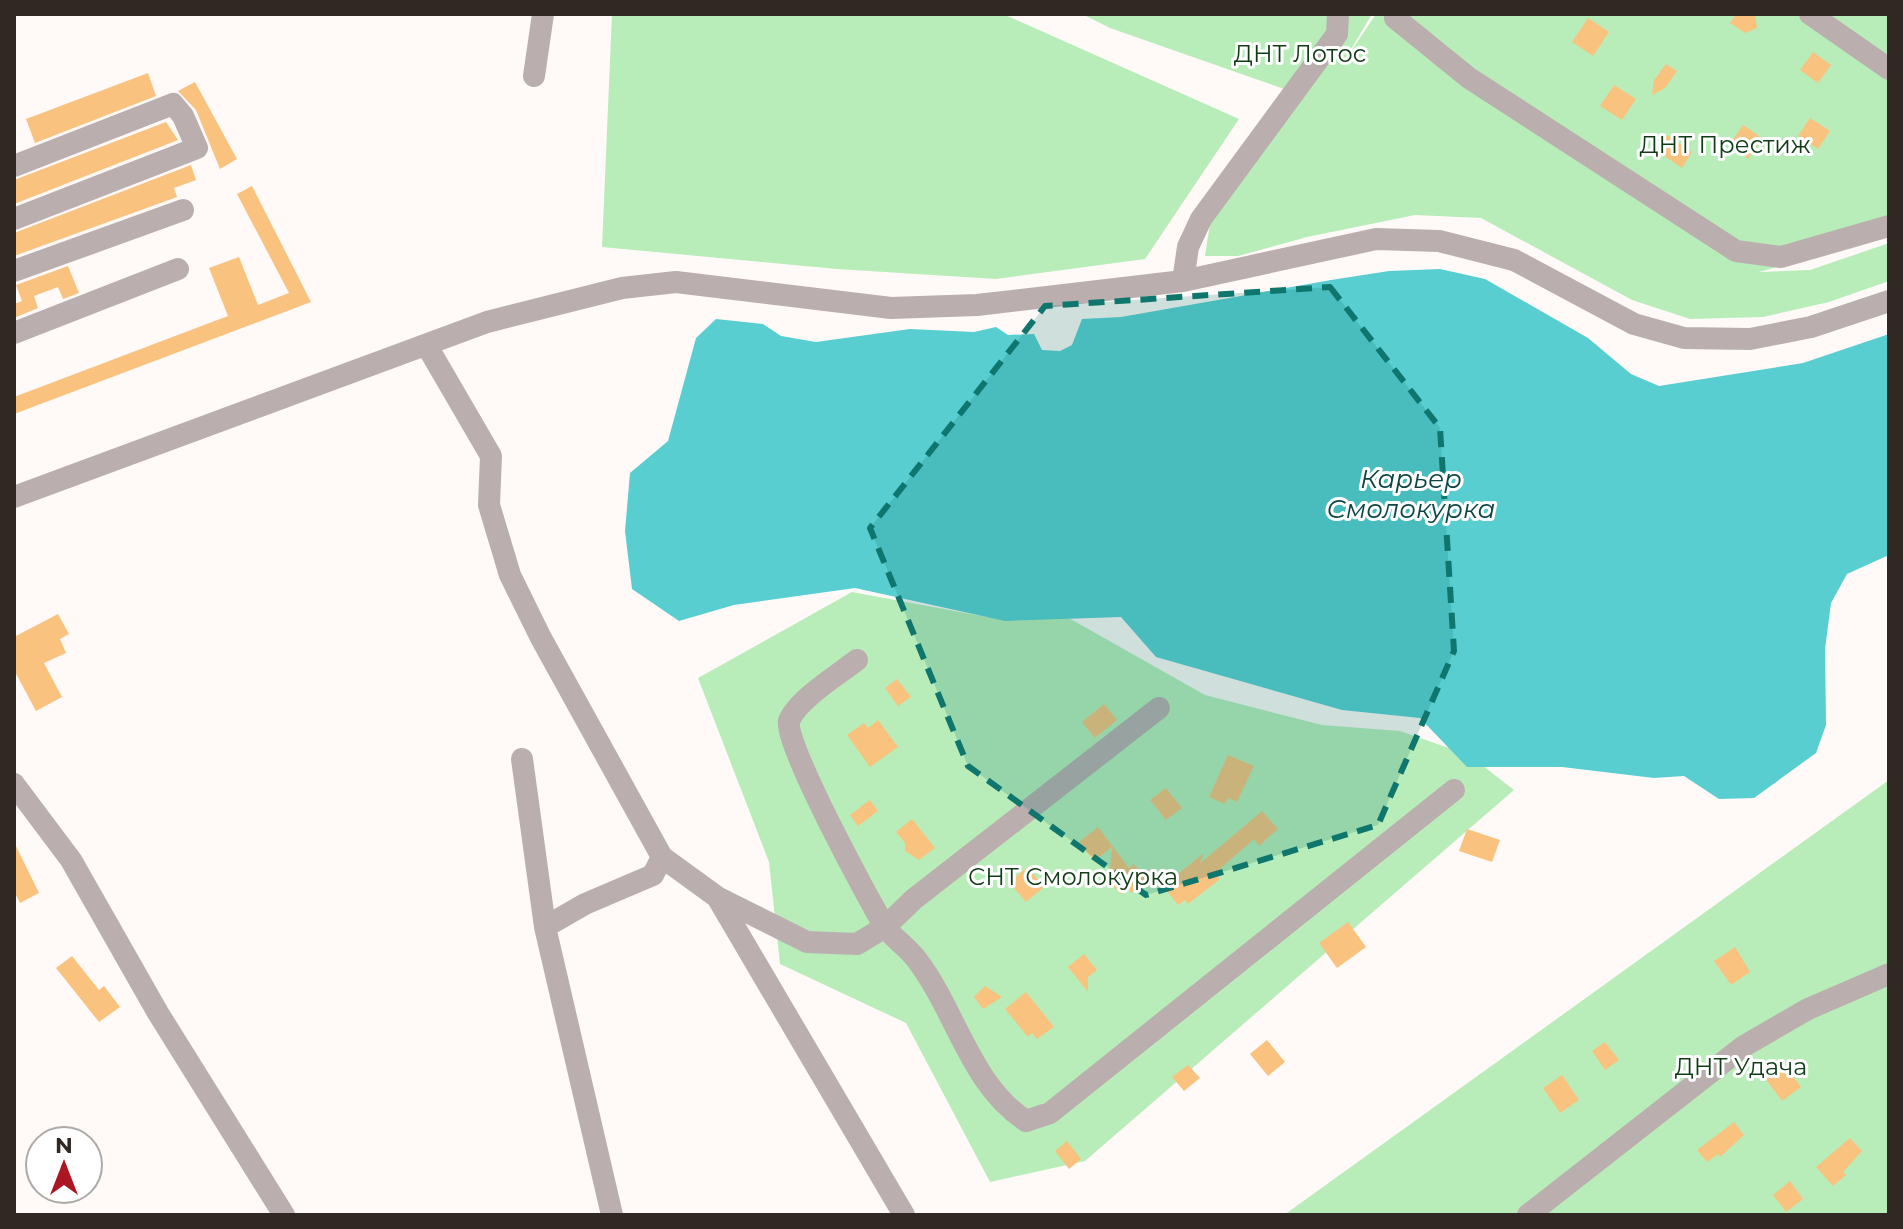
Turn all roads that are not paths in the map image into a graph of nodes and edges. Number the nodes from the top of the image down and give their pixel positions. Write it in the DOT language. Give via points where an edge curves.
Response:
graph roads {
  1 [pos="543,14"];
  2 [pos="1338,14"];
  3 [pos="1397,14"];
  4 [pos="1810,14"];
  5 [pos="1889,69"];
  6 [pos="534,76"];
  7 [pos="14,166"];
  8 [pos="183,210"];
  9 [pos="14,219"];
  10 [pos="1889,226"];
  11 [pos="178,269"];
  12 [pos="14,271"];
  13 [pos="1183,281"];
  14 [pos="1889,301"];
  15 [pos="14,333"];
  16 [pos="427,346"];
  17 [pos="14,497"];
  18 [pos="857,660"];
  19 [pos="1159,708"];
  20 [pos="522,759"];
  21 [pos="1454,790"];
  22 [pos="16,795"];
  23 [pos="662,857"];
  24 [pos="717,897"];
  25 [pos="545,927"];
  26 [pos="885,927"];
  27 [pos="1889,974"];
  28 [pos="284,1215"];
  29 [pos="612,1215"];
  30 [pos="904,1215"];
  31 [pos="1528,1215"];
  1 -- 6 [label="street"];
  2 -- 13 [label="street" via="1337,34 1201,219 1188,247"];
  3 -- 10 [label="street" via="1395,18 1469,78 1736,251 1781,257"];
  4 -- 5 [label="street"];
  7 -- 9 [label="street" via="173,104 197,148"];
  8 -- 12 [label="street"];
  11 -- 15 [label="street"];
  13 -- 14 [label="street" via="1376,239 1439,241 1514,260 1634,324 1684,338 1750,339 1811,327"];
  13 -- 16 [label="street" via="977,305 891,308 676,282 622,288 487,322"];
  16 -- 17 [label="street"];
  16 -- 23 [label="street" via="491,456 489,505 510,575"];
  18 -- 26 [label="street" via="809,697 789,721 789,739"];
  19 -- 26 [label="street"];
  20 -- 25 [label="street"];
  21 -- 26 [label="street" via="1050,1113 1026,1121 1008,1109 976,1065 918,961"];
  22 -- 28 [label="street" via="71,860 158,1013"];
  23 -- 24 [label="street"];
  23 -- 25 [label="street" via="653,875"];
  24 -- 26 [label="street" via="807,942 857,944"];
  24 -- 30 [label="street"];
  25 -- 29 [label="street"];
  27 -- 31 [label="street" via="1808,1009 1744,1046"];
}
